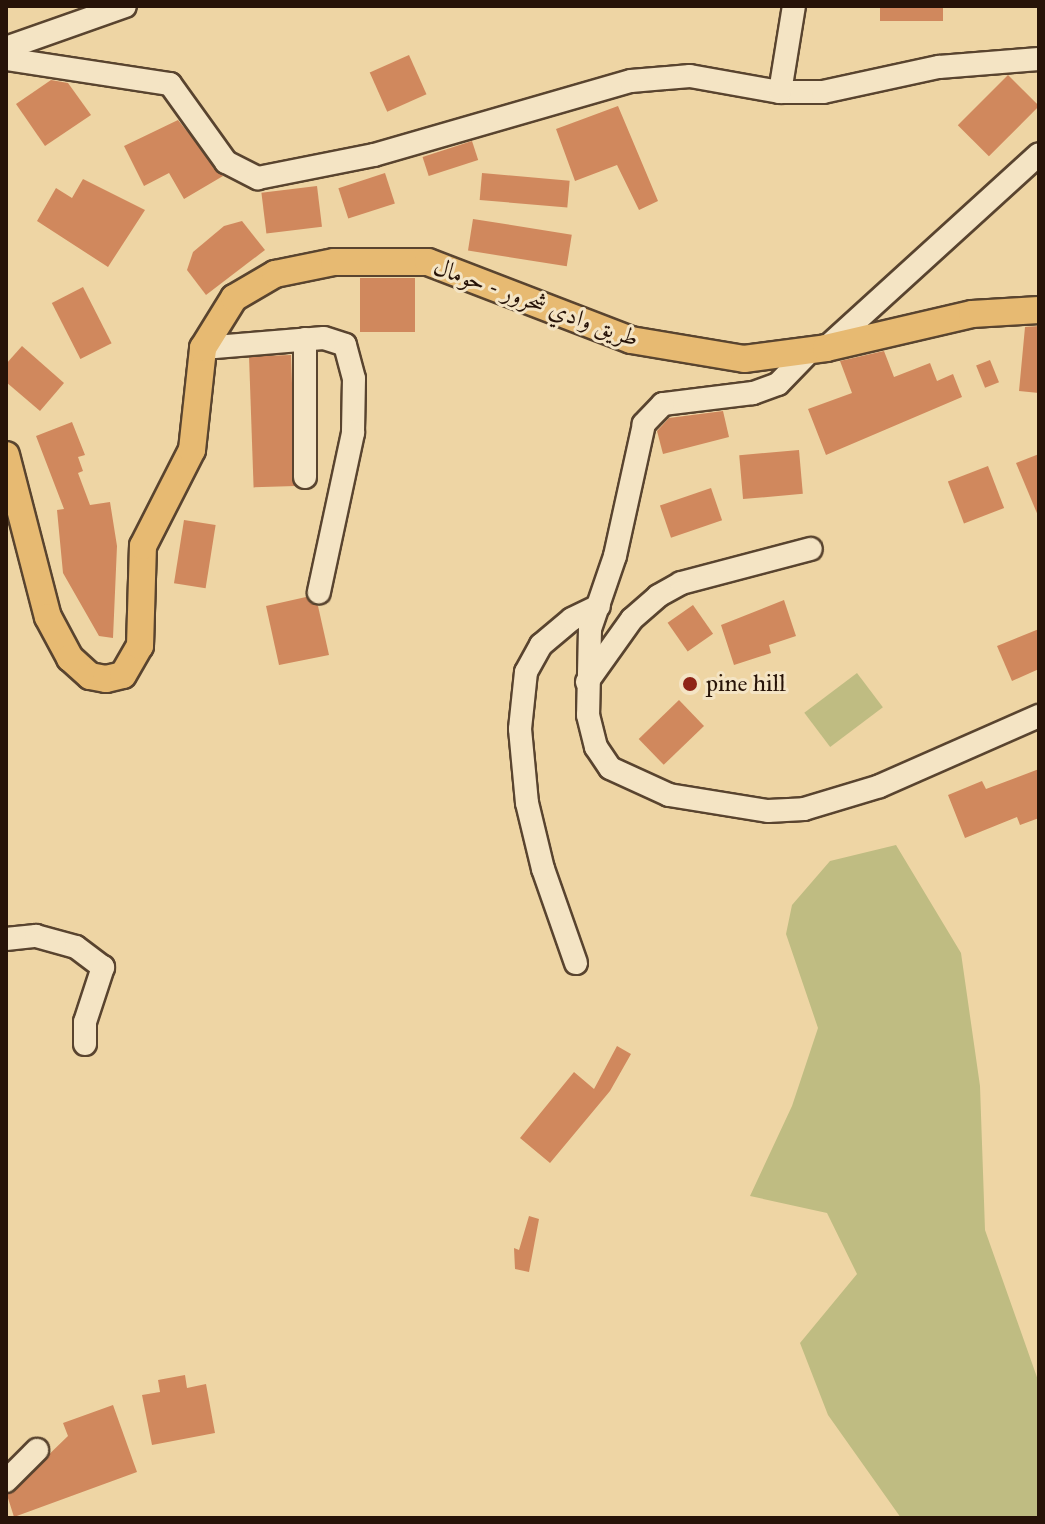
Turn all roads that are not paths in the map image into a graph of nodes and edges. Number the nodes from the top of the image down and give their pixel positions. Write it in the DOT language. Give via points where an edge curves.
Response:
graph roads {
  1 [pos="125,6"];
  2 [pos="794,6"];
  3 [pos="6,48"];
  4 [pos="6,59"];
  5 [pos="1039,59"];
  6 [pos="780,92"];
  7 [pos="1039,154"];
  8 [pos="1039,310"];
  9 [pos="305,339"];
  10 [pos="203,348"];
  11 [pos="818,349"];
  12 [pos="6,455"];
  13 [pos="305,477"];
  14 [pos="811,549"];
  15 [pos="319,592"];
  16 [pos="599,606"];
  17 [pos="586,683"];
  18 [pos="1039,716"];
  19 [pos="6,939"];
  20 [pos="576,963"];
  21 [pos="85,1044"];
  22 [pos="37,1450"];
  23 [pos="6,1481"];
  1 -- 3 [label="street"];
  2 -- 6 [label="street"];
  4 -- 6 [label="street" via="170,84 226,162 258,178 374,155 631,81 690,76"];
  5 -- 6 [label="street" via="939,67 823,92"];
  7 -- 11 [label="street"];
  8 -- 11 [label="main road, طريق وادي شحرور - حومال" via="972,314"];
  9 -- 10 [label="street"];
  9 -- 13 [label="street"];
  9 -- 15 [label="street" via="345,345 354,379 350,461 328,526"];
  10 -- 11 [label="main road, طريق وادي شحرور - حومال" via="234,298 275,274 379,259 428,262 478,277 631,340 685,353 744,359"];
  10 -- 12 [label="main road, طريق وادي شحرور - حومال" via="192,450 143,546 140,646 123,675 90,676 70,658 48,617"];
  11 -- 16 [label="street" via="778,384 653,410 644,424"];
  14 -- 17 [label="street" via="681,583 658,596 625,628"];
  16 -- 17 [label="street" via="590,629"];
  16 -- 20 [label="street" via="572,619 541,645 526,672 520,729 539,856"];
  17 -- 18 [label="street" via="596,747 610,768 669,795 768,811 804,809 865,791"];
  19 -- 21 [label="street" via="36,936 76,947 103,967 85,1022"];
  22 -- 23 [label="street"];
}
